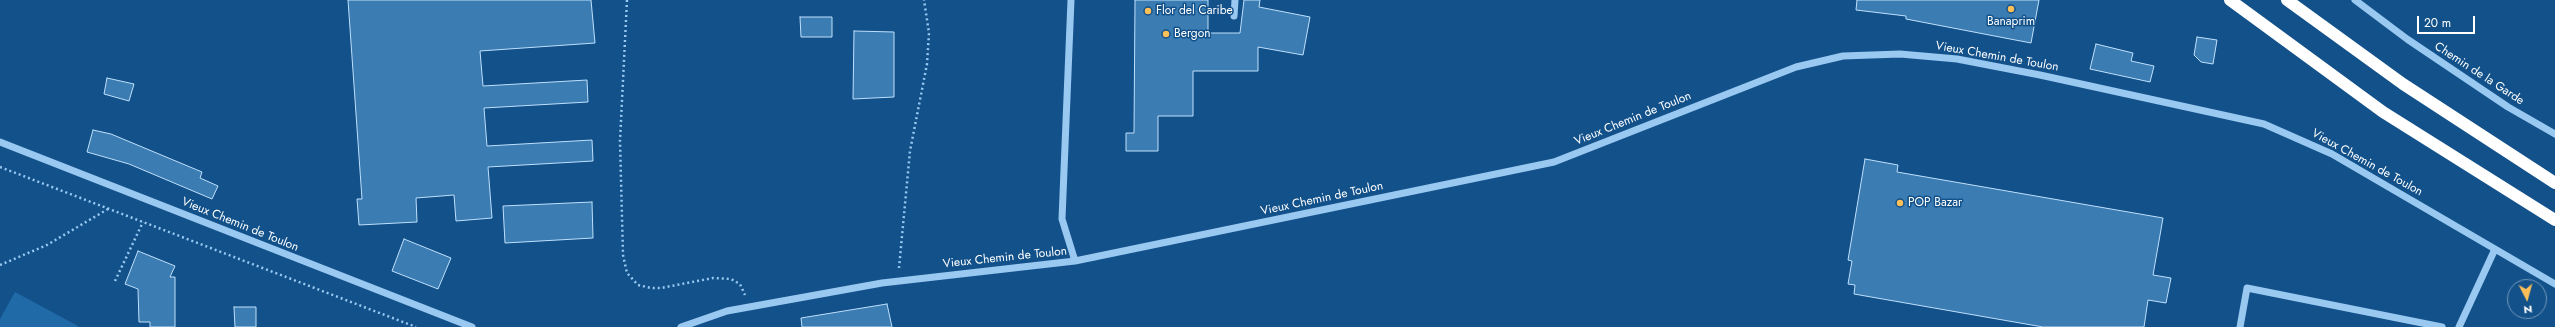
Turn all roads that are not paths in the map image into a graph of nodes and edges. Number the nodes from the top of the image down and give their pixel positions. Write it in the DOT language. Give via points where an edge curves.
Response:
graph roads {
  1 [pos="1071,0"];
  2 [pos="1235,0"];
  3 [pos="2230,0"];
  4 [pos="2288,0"];
  5 [pos="2355,0"];
  6 [pos="1234,16"];
  7 [pos="2555,134"];
  8 [pos="0,142"];
  9 [pos="2555,183"];
  10 [pos="2555,220"];
  11 [pos="2495,248"];
  12 [pos="1074,261"];
  13 [pos="2555,284"];
  14 [pos="472,327"];
  15 [pos="681,327"];
  16 [pos="2240,327"];
  17 [pos="2442,327"];
  18 [pos="2458,327"];
  1 -- 12 [label="street" via="1062,219"];
  2 -- 6 [label="street"];
  3 -- 10 [label="highway" via="2383,112"];
  4 -- 9 [label="highway" via="2403,84"];
  5 -- 7 [label="street, Chemin de la Garde" via="2407,39 2508,107"];
  8 -- 14 [label="street, Vieux Chemin de Toulon"];
  11 -- 12 [label="street, Vieux Chemin de Toulon" via="2332,154 2264,124 1957,59 1900,54 1843,56 1796,67 1554,162"];
  11 -- 13 [label="street, Vieux Chemin de Toulon"];
  11 -- 18 [label="street"];
  12 -- 15 [label="street, Vieux Chemin de Toulon" via="897,281 727,311"];
  16 -- 17 [label="street" via="2247,288"];
}
